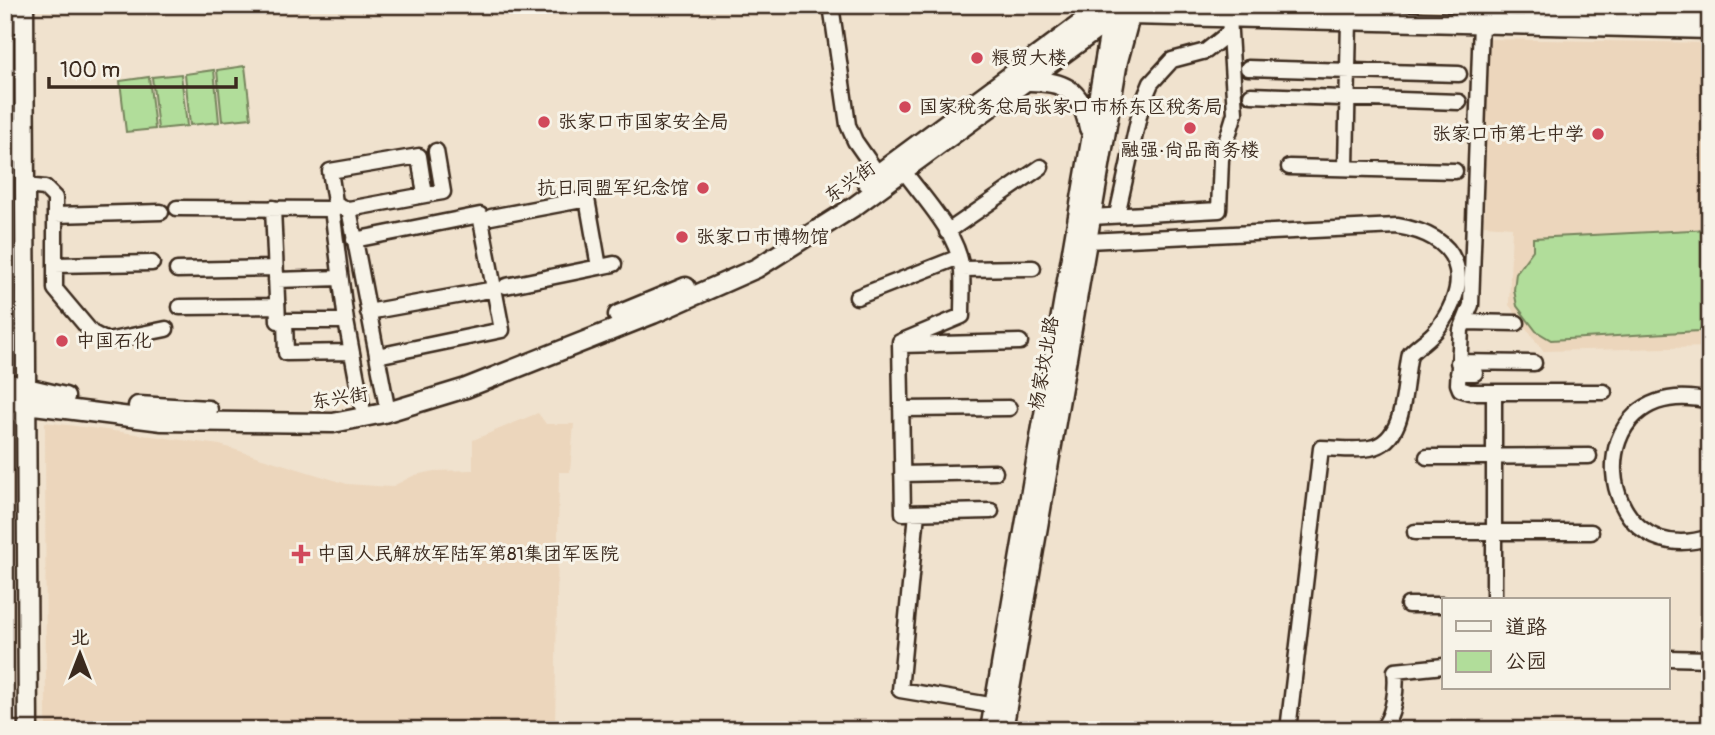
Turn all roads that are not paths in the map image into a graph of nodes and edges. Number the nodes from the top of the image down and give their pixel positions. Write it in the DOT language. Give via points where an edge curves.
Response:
graph roads {
  1 [pos="24,5"];
  2 [pos="831,5"];
  3 [pos="1097,5"];
  4 [pos="1111,10"];
  5 [pos="1132,10"];
  6 [pos="1710,12"];
  7 [pos="1463,13"];
  8 [pos="1615,13"];
  9 [pos="1481,14"];
  10 [pos="1349,19"];
  11 [pos="1082,23"];
  12 [pos="1229,25"];
  13 [pos="1710,29"];
  14 [pos="1248,68"];
  15 [pos="1348,70"];
  16 [pos="1459,74"];
  17 [pos="1025,81"];
  18 [pos="1251,95"];
  19 [pos="1348,97"];
  20 [pos="1459,102"];
  21 [pos="1090,135"];
  22 [pos="436,151"];
  23 [pos="1041,167"];
  24 [pos="1289,167"];
  25 [pos="1346,168"];
  26 [pos="903,170"];
  27 [pos="1455,171"];
  28 [pos="882,178"];
  29 [pos="25,186"];
  30 [pos="425,195"];
  31 [pos="177,208"];
  32 [pos="273,208"];
  33 [pos="349,209"];
  34 [pos="161,212"];
  35 [pos="55,215"];
  36 [pos="1117,215"];
  37 [pos="491,217"];
  38 [pos="1091,217"];
  39 [pos="947,232"];
  40 [pos="354,240"];
  41 [pos="1087,241"];
  42 [pos="152,263"];
  43 [pos="960,263"];
  44 [pos="55,265"];
  45 [pos="1033,268"];
  46 [pos="177,270"];
  47 [pos="276,274"];
  48 [pos="340,278"];
  49 [pos="500,287"];
  50 [pos="857,297"];
  51 [pos="276,306"];
  52 [pos="180,307"];
  53 [pos="368,312"];
  54 [pos="285,321"];
  55 [pos="346,321"];
  56 [pos="1464,322"];
  57 [pos="1517,323"];
  58 [pos="166,329"];
  59 [pos="1020,342"];
  60 [pos="900,345"];
  61 [pos="352,352"];
  62 [pos="377,356"];
  63 [pos="1534,363"];
  64 [pos="1458,368"];
  65 [pos="1475,373"];
  66 [pos="5,383"];
  67 [pos="1494,392"];
  68 [pos="1604,392"];
  69 [pos="26,396"];
  70 [pos="5,398"];
  71 [pos="386,401"];
  72 [pos="1710,401"];
  73 [pos="362,406"];
  74 [pos="1009,408"];
  75 [pos="901,409"];
  76 [pos="1588,456"];
  77 [pos="1427,457"];
  78 [pos="1494,457"];
  79 [pos="995,472"];
  80 [pos="902,474"];
  81 [pos="991,511"];
  82 [pos="917,513"];
  83 [pos="1415,532"];
  84 [pos="1494,533"];
  85 [pos="1591,533"];
  86 [pos="1710,537"];
  87 [pos="1494,598"];
  88 [pos="1409,605"];
  89 [pos="1442,605"];
  90 [pos="1670,658"];
  91 [pos="1710,659"];
  92 [pos="1442,666"];
  93 [pos="1000,706"];
  94 [pos="28,730"];
  95 [pos="990,730"];
  96 [pos="1003,730"];
  97 [pos="1288,730"];
  98 [pos="1381,730"];
  1 -- 29 [label="main road"];
  2 -- 28 [label="street" via="848,125"];
  3 -- 11 [label="main road"];
  4 -- 5 [label="main road, 东兴街"];
  4 -- 11 [label="main road, 东兴街"];
  4 -- 17 [label="main road, 东兴街"];
  4 -- 21 [label="main road, 杨家坟北路"];
  5 -- 12 [label="main road, 东兴街"];
  5 -- 38 [label="main road, 杨家坟北路" via="1118,61"];
  6 -- 8 [label="main road, 东兴街"];
  7 -- 9 [label="main road, 东兴街"];
  7 -- 10 [label="main road, 东兴街"];
  8 -- 9 [label="main road, 东兴街"];
  8 -- 13 [label="main road, 东兴街"];
  9 -- 56 [label="street" via="1471,305"];
  10 -- 12 [label="main road, 东兴街"];
  10 -- 15 [label="street"];
  11 -- 28 [label="main road, 东兴街"];
  12 -- 36 [label="street" via="1206,51 1172,60 1151,83 1141,107"];
  12 -- 36 [label="street" via="1235,113 1221,159 1219,210"];
  14 -- 15 [label="street"];
  15 -- 16 [label="street"];
  15 -- 19 [label="street"];
  17 -- 21 [label="main road" via="1047,80 1073,92 1082,102"];
  17 -- 26 [label="main road, 东兴街"];
  18 -- 19 [label="street"];
  19 -- 20 [label="street"];
  19 -- 25 [label="street"];
  21 -- 93 [label="main road, 杨家坟北路"];
  22 -- 30 [label="street" via="443,192"];
  23 -- 39 [label="street"];
  24 -- 25 [label="street"];
  25 -- 27 [label="street"];
  26 -- 28 [label="main road, 东兴街"];
  26 -- 39 [label="street"];
  28 -- 69 [label="main road, 东兴街" via="757,268 466,388 384,412 333,423 187,422"];
  28 -- 71 [label="main road, 东兴街" via="747,260 462,378"];
  29 -- 35 [label="street" via="52,192"];
  29 -- 69 [label="main road"];
  30 -- 33 [label="street"];
  30 -- 33 [label="street" via="419,156 330,171 335,202"];
  31 -- 32 [label="street"];
  32 -- 47 [label="street"];
  32 -- 48 [label="street" via="332,209"];
  33 -- 40 [label="street"];
  34 -- 35 [label="street"];
  35 -- 44 [label="street"];
  36 -- 38 [label="street"];
  37 -- 49 [label="street" via="587,199 607,265"];
  38 -- 41 [label="main road, 杨家坟北路"];
  39 -- 43 [label="street"];
  40 -- 49 [label="street" via="480,215"];
  40 -- 53 [label="street"];
  41 -- 93 [label="main road, 杨家坟北路"];
  41 -- 97 [label="street" via="1397,226 1435,238 1447,246 1454,260 1457,291 1452,306 1437,331 1410,354 1394,432 1384,443 1370,448 1321,448"];
  42 -- 44 [label="street"];
  43 -- 45 [label="street"];
  43 -- 50 [label="street"];
  43 -- 60 [label="street" via="962,316"];
  44 -- 58 [label="street" via="55,289 101,340"];
  46 -- 47 [label="street"];
  47 -- 48 [label="street"];
  47 -- 51 [label="street"];
  48 -- 55 [label="street"];
  49 -- 53 [label="street"];
  49 -- 62 [label="street" via="502,330"];
  51 -- 52 [label="street"];
  51 -- 54 [label="street" via="278,321"];
  53 -- 62 [label="street"];
  54 -- 55 [label="street"];
  54 -- 61 [label="street" via="286,353"];
  55 -- 61 [label="street"];
  56 -- 57 [label="street"];
  56 -- 64 [label="street"];
  59 -- 60 [label="street"];
  60 -- 75 [label="street"];
  61 -- 73 [label="street"];
  62 -- 71 [label="street"];
  63 -- 64 [label="street"];
  64 -- 65 [label="street"];
  64 -- 67 [label="street" via="1460,389"];
  66 -- 69 [label="main road, 东兴街"];
  67 -- 68 [label="street"];
  67 -- 78 [label="street"];
  69 -- 70 [label="main road, 东兴街"];
  69 -- 73 [label="main road, 东兴街" via="158,409 276,412"];
  69 -- 94 [label="main road"];
  71 -- 73 [label="main road, 东兴街"];
  72 -- 86 [label="street" via="1689,396 1664,399 1642,410 1625,427 1614,450 1612,474 1618,498 1631,519 1651,533 1673,541"];
  74 -- 75 [label="street"];
  75 -- 80 [label="street"];
  76 -- 78 [label="street"];
  77 -- 78 [label="street"];
  78 -- 84 [label="street"];
  79 -- 80 [label="street"];
  80 -- 82 [label="street" via="903,513"];
  81 -- 82 [label="street"];
  82 -- 93 [label="street" via="900,690"];
  83 -- 84 [label="street"];
  84 -- 85 [label="street"];
  84 -- 87 [label="street"];
  88 -- 89 [label="street"];
  90 -- 91 [label="street"];
  92 -- 98 [label="street" via="1395,671 1394,696"];
  93 -- 95 [label="main road, 杨家坟北路"];
  93 -- 96 [label="main road, 杨家坟北路"];
}
